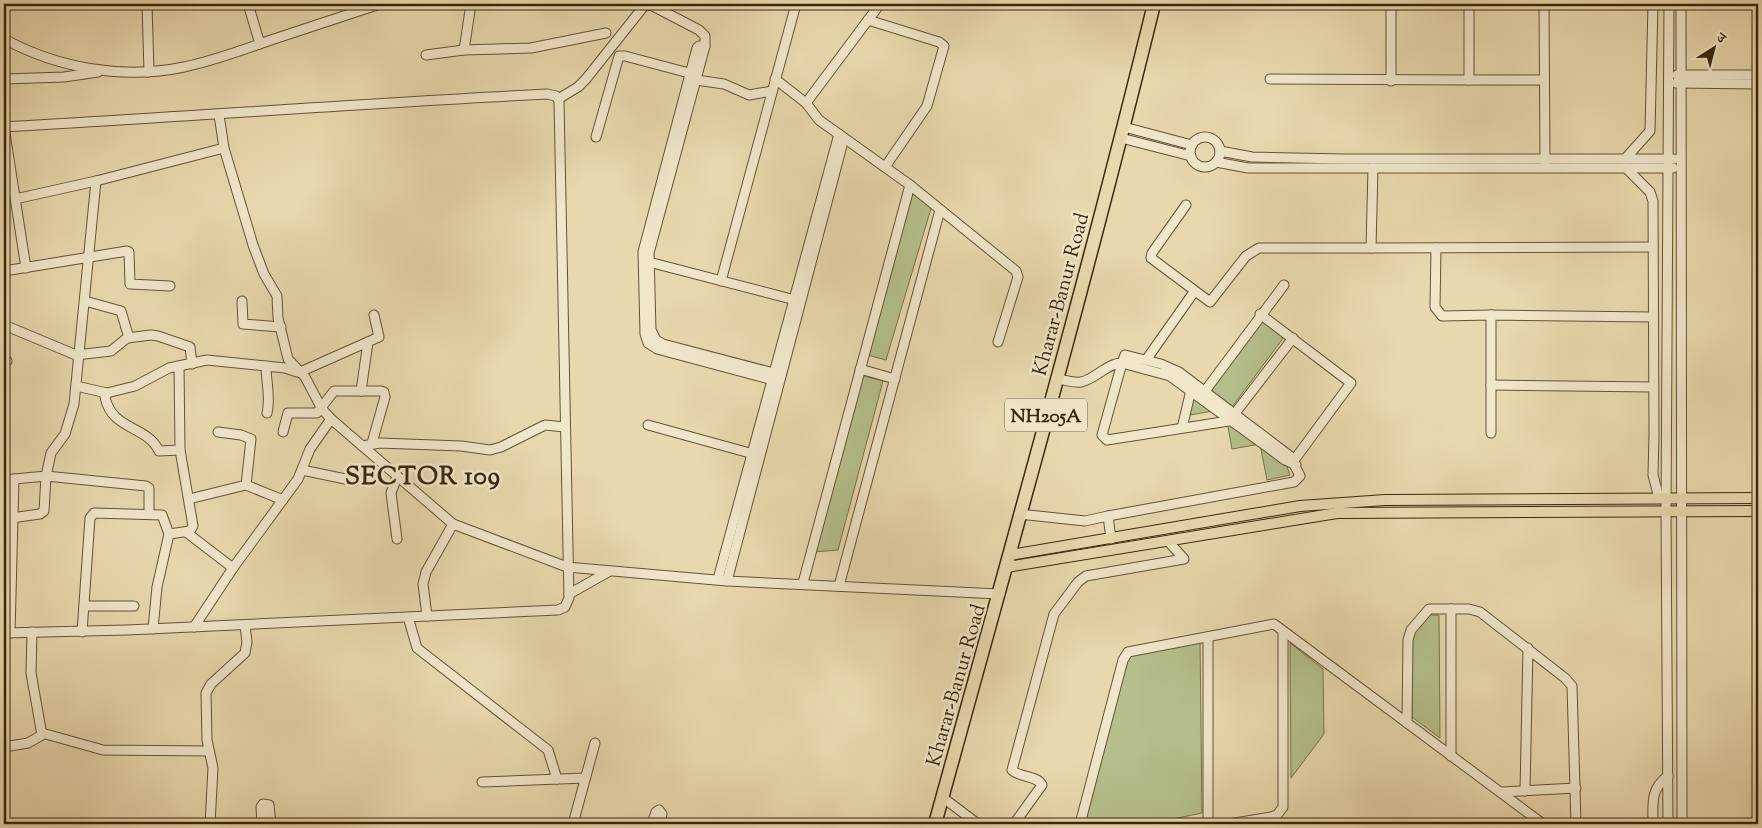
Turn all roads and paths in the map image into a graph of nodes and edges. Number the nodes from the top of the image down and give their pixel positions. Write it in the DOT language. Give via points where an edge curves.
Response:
graph roads {
  1 [pos="148,4"];
  2 [pos="248,4"];
  3 [pos="380,4"];
  4 [pos="471,4"];
  5 [pos="796,4"];
  6 [pos="880,4"];
  7 [pos="1154,4"];
  8 [pos="1391,4"];
  9 [pos="1469,4"];
  10 [pos="1544,4"];
  11 [pos="1652,4"];
  12 [pos="1669,4"];
  13 [pos="1681,4"];
  14 [pos="868,20"];
  15 [pos="606,33"];
  16 [pos="4,39"];
  17 [pos="260,44"];
  18 [pos="464,50"];
  19 [pos="426,55"];
  20 [pos="108,71"];
  21 [pos="149,72"];
  22 [pos="1758,75"];
  23 [pos="693,77"];
  24 [pos="775,78"];
  25 [pos="4,79"];
  26 [pos="1270,79"];
  27 [pos="1669,79"];
  28 [pos="1681,79"];
  29 [pos="1469,80"];
  30 [pos="1543,80"];
  31 [pos="1391,81"];
  32 [pos="1758,84"];
  33 [pos="772,91"];
  34 [pos="558,98"];
  35 [pos="806,103"];
  36 [pos="219,115"];
  37 [pos="4,127"];
  38 [pos="1123,133"];
  39 [pos="842,136"];
  40 [pos="596,137"];
  41 [pos="1192,145"];
  42 [pos="224,148"];
  43 [pos="1220,151"];
  44 [pos="1191,156"];
  45 [pos="1625,159"];
  46 [pos="1216,162"];
  47 [pos="1545,163"];
  48 [pos="1668,163"];
  49 [pos="1681,163"];
  50 [pos="885,167"];
  51 [pos="1373,168"];
  52 [pos="1627,169"];
  53 [pos="96,181"];
  54 [pos="910,185"];
  55 [pos="15,198"];
  56 [pos="1186,205"];
  57 [pos="940,210"];
  58 [pos="1653,247"];
  59 [pos="1371,248"];
  60 [pos="1436,248"];
  61 [pos="89,257"];
  62 [pos="645,261"];
  63 [pos="26,268"];
  64 [pos="4,271"];
  65 [pos="721,281"];
  66 [pos="1284,285"];
  67 [pos="170,286"];
  68 [pos="1194,292"];
  69 [pos="85,301"];
  70 [pos="242,301"];
  71 [pos="797,301"];
  72 [pos="1260,314"];
  73 [pos="1491,314"];
  74 [pos="374,315"];
  75 [pos="1652,317"];
  76 [pos="4,325"];
  77 [pos="281,327"];
  78 [pos="129,338"];
  79 [pos="1293,338"];
  80 [pos="368,342"];
  81 [pos="998,342"];
  82 [pos="80,355"];
  83 [pos="1146,360"];
  84 [pos="1122,363"];
  85 [pos="192,364"];
  86 [pos="179,366"];
  87 [pos="266,366"];
  88 [pos="860,370"];
  89 [pos="301,373"];
  90 [pos="777,378"];
  91 [pos="895,378"];
  92 [pos="1056,378"];
  93 [pos="1491,384"];
  94 [pos="76,386"];
  95 [pos="1654,387"];
  96 [pos="1190,390"];
  97 [pos="361,391"];
  98 [pos="107,394"];
  99 [pos="1202,395"];
  100 [pos="322,408"];
  101 [pos="268,413"];
  102 [pos="1233,417"];
  103 [pos="331,419"];
  104 [pos="648,425"];
  105 [pos="565,426"];
  106 [pos="1182,428"];
  107 [pos="218,432"];
  108 [pos="283,432"];
  109 [pos="1491,433"];
  110 [pos="372,443"];
  111 [pos="362,446"];
  112 [pos="180,450"];
  113 [pos="756,454"];
  114 [pos="1294,463"];
  115 [pos="302,470"];
  116 [pos="46,476"];
  117 [pos="397,477"];
  118 [pos="14,479"];
  119 [pos="4,480"];
  120 [pos="356,481"];
  121 [pos="246,485"];
  122 [pos="1663,498"];
  123 [pos="1680,498"];
  124 [pos="1758,498"];
  125 [pos="188,499"];
  126 [pos="283,500"];
  127 [pos="1666,511"];
  128 [pos="1680,511"];
  129 [pos="1758,511"];
  130 [pos="149,513"];
  131 [pos="1019,514"];
  132 [pos="1108,516"];
  133 [pos="9,519"];
  134 [pos="453,524"];
  135 [pos="186,532"];
  136 [pos="169,534"];
  137 [pos="396,539"];
  138 [pos="1111,539"];
  139 [pos="1168,541"];
  140 [pos="1009,561"];
  141 [pos="567,567"];
  142 [pos="233,568"];
  143 [pos="608,572"];
  144 [pos="723,580"];
  145 [pos="803,583"];
  146 [pos="838,586"];
  147 [pos="569,594"];
  148 [pos="1000,594"];
  149 [pos="84,606"];
  150 [pos="134,606"];
  151 [pos="1451,609"];
  152 [pos="427,616"];
  153 [pos="408,617"];
  154 [pos="244,625"];
  155 [pos="194,627"];
  156 [pos="153,629"];
  157 [pos="32,632"];
  158 [pos="82,632"];
  159 [pos="1283,632"];
  160 [pos="7,633"];
  161 [pos="1208,637"];
  162 [pos="1528,648"];
  163 [pos="1407,723"];
  164 [pos="42,733"];
  165 [pos="595,743"];
  166 [pos="4,747"];
  167 [pos="210,750"];
  168 [pos="1451,756"];
  169 [pos="1668,776"];
  170 [pos="585,778"];
  171 [pos="557,779"];
  172 [pos="482,782"];
  173 [pos="1576,788"];
  174 [pos="1525,791"];
  175 [pos="1501,792"];
  176 [pos="942,797"];
  177 [pos="210,824"];
  178 [pos="262,824"];
  179 [pos="271,824"];
  180 [pos="573,824"];
  181 [pos="652,824"];
  182 [pos="660,824"];
  183 [pos="935,824"];
  184 [pos="978,824"];
  185 [pos="1014,824"];
  186 [pos="1080,824"];
  187 [pos="1208,824"];
  188 [pos="1229,824"];
  189 [pos="1543,824"];
  190 [pos="1576,824"];
  191 [pos="1652,824"];
  192 [pos="1668,824"];
  193 [pos="1682,824"];
  1 -- 21 [label="street"];
  2 -- 17 [label="street"];
  3 -- 17 [label="street"];
  4 -- 18 [label="street"];
  5 -- 24 [label="street"];
  6 -- 14 [label="street"];
  7 -- 38 [label="highway, Kharar-Banur Road / NH205A"];
  8 -- 31 [label="street"];
  9 -- 29 [label="street"];
  10 -- 30 [label="street"];
  11 -- 45 [label="street" via="1650,131"];
  12 -- 27 [label="street"];
  13 -- 28 [label="street"];
  14 -- 35 [label="street"];
  14 -- 50 [label="street" via="944,46 927,106"];
  15 -- 18 [label="street" via="531,48"];
  16 -- 20 [label="street" via="50,59"];
  17 -- 21 [label="street" via="202,63"];
  18 -- 19 [label="street"];
  20 -- 21 [label="street"];
  20 -- 25 [label="street" via="64,78"];
  22 -- 28 [label="street"];
  23 -- 33 [label="street" via="724,84 749,95"];
  23 -- 34 [label="street" via="706,39 702,33 647,5 641,8 586,79"];
  23 -- 40 [label="street" via="619,56"];
  23 -- 62 [label="street"];
  24 -- 33 [label="street"];
  24 -- 35 [label="street"];
  26 -- 31 [label="street"];
  27 -- 28 [label="street"];
  27 -- 48 [label="street"];
  28 -- 32 [label="street"];
  28 -- 49 [label="street"];
  29 -- 30 [label="street"];
  29 -- 31 [label="street"];
  30 -- 47 [label="street"];
  33 -- 65 [label="street"];
  34 -- 36 [label="street" via="547,94"];
  34 -- 105 [label="street"];
  35 -- 39 [label="street" via="819,120"];
  36 -- 37 [label="street"];
  36 -- 42 [label="street"];
  37 -- 55 [label="street"];
  38 -- 41 [label="street"];
  38 -- 44 [label="street"];
  38 -- 92 [label="highway, Kharar-Banur Road / NH205A"];
  39 -- 50 [label="street"];
  39 -- 71 [label="street"];
  41 -- 43 [label="street" via="1197,139 1207,137 1215,140"];
  41 -- 44 [label="street"];
  42 -- 53 [label="street"];
  42 -- 77 [label="street" via="259,261 277,296"];
  43 -- 46 [label="street"];
  43 -- 47 [label="street" via="1261,158"];
  44 -- 46 [label="street" via="1204,167"];
  45 -- 47 [label="street"];
  45 -- 48 [label="street"];
  46 -- 51 [label="street" via="1248,168"];
  47 -- 51 [label="street"];
  47 -- 52 [label="street"];
  48 -- 49 [label="street"];
  48 -- 52 [label="street"];
  48 -- 122 [label="street"];
  49 -- 123 [label="street"];
  50 -- 54 [label="street"];
  51 -- 59 [label="street"];
  52 -- 58 [label="street" via="1652,195"];
  53 -- 55 [label="street"];
  53 -- 61 [label="street"];
  54 -- 57 [label="street"];
  54 -- 88 [label="street"];
  55 -- 63 [label="street"];
  56 -- 68 [label="street" via="1151,258"];
  57 -- 81 [label="street" via="1018,274"];
  57 -- 91 [label="street"];
  58 -- 60 [label="street"];
  58 -- 75 [label="street"];
  59 -- 60 [label="street"];
  59 -- 68 [label="street" via="1259,248 1246,256 1212,301"];
  60 -- 73 [label="street" via="1435,307 1438,314 1447,317"];
  61 -- 63 [label="street"];
  61 -- 67 [label="street" via="129,251 130,284"];
  61 -- 69 [label="street"];
  62 -- 65 [label="street"];
  62 -- 90 [label="street" via="645,334 648,343 657,349"];
  63 -- 64 [label="street"];
  65 -- 71 [label="street"];
  66 -- 72 [label="street"];
  68 -- 83 [label="street"];
  69 -- 78 [label="street" via="121,311"];
  69 -- 82 [label="street"];
  70 -- 77 [label="street" via="243,324"];
  71 -- 90 [label="street"];
  72 -- 79 [label="street"];
  72 -- 99 [label="street"];
  73 -- 75 [label="street"];
  73 -- 93 [label="street"];
  74 -- 80 [label="street" via="380,335"];
  75 -- 95 [label="street"];
  76 -- 82 [label="street" via="70,354"];
  77 -- 89 [label="street" via="288,359"];
  78 -- 82 [label="street" via="111,351"];
  78 -- 85 [label="street" via="158,336 189,346"];
  79 -- 102 [label="street"];
  79 -- 114 [label="street" via="1351,383"];
  80 -- 89 [label="street"];
  80 -- 97 [label="street"];
  82 -- 94 [label="street"];
  83 -- 84 [label="street" via="1125,355"];
  83 -- 99 [label="street" via="1174,369"];
  84 -- 92 [label="street" via="1086,380 1074,382"];
  84 -- 96 [label="street" via="1170,376"];
  84 -- 106 [label="street" via="1104,438 1110,440"];
  85 -- 86 [label="street"];
  85 -- 87 [label="street" via="207,360"];
  86 -- 98 [label="street"];
  86 -- 112 [label="street"];
  87 -- 89 [label="street"];
  87 -- 101 [label="street"];
  88 -- 91 [label="street"];
  88 -- 145 [label="street"];
  89 -- 100 [label="street"];
  90 -- 113 [label="street"];
  91 -- 146 [label="street"];
  92 -- 131 [label="highway, Kharar-Banur Road / NH205A"];
  93 -- 95 [label="street"];
  93 -- 109 [label="street"];
  94 -- 98 [label="street"];
  94 -- 116 [label="street" via="66,432 52,450"];
  95 -- 122 [label="street" via="1652,466"];
  96 -- 99 [label="street"];
  96 -- 106 [label="street"];
  97 -- 100 [label="street" via="334,391"];
  97 -- 110 [label="street" via="386,394"];
  98 -- 112 [label="street" via="107,406 114,417 154,442 160,451"];
  99 -- 102 [label="street"];
  100 -- 103 [label="street"];
  100 -- 108 [label="street" via="312,414 288,412"];
  102 -- 106 [label="street"];
  102 -- 114 [label="street"];
  103 -- 111 [label="street"];
  103 -- 115 [label="street" via="310,449"];
  104 -- 113 [label="street"];
  105 -- 110 [label="street" via="545,425 490,450"];
  105 -- 141 [label="street"];
  107 -- 121 [label="street" via="252,439"];
  110 -- 111 [label="street"];
  111 -- 117 [label="street"];
  112 -- 125 [label="street"];
  113 -- 144 [label="street"];
  114 -- 132 [label="street" via="1300,476 1294,482"];
  115 -- 120 [label="street"];
  115 -- 126 [label="street"];
  116 -- 118 [label="street"];
  116 -- 130 [label="street" via="146,486 149,488"];
  116 -- 133 [label="street" via="43,513"];
  117 -- 134 [label="street"];
  117 -- 137 [label="street" via="391,493"];
  118 -- 119 [label="street"];
  118 -- 133 [label="street"];
  121 -- 125 [label="street"];
  121 -- 126 [label="street"];
  122 -- 123 [label="main road"];
  122 -- 127 [label="street"];
  122 -- 138 [label="main road" via="1385,500 1300,506"];
  123 -- 124 [label="main road"];
  123 -- 128 [label="street"];
  125 -- 135 [label="street" via="192,527"];
  126 -- 142 [label="street"];
  127 -- 128 [label="main road"];
  127 -- 139 [label="main road" via="1337,514"];
  127 -- 169 [label="street"];
  128 -- 129 [label="main road"];
  128 -- 193 [label="street"];
  130 -- 136 [label="street" via="162,514"];
  130 -- 149 [label="street" via="94,513 91,516"];
  131 -- 132 [label="street" via="1084,521"];
  131 -- 140 [label="highway, Kharar-Banur Road / NH205A"];
  132 -- 138 [label="street"];
  133 -- 160 [label="street"];
  134 -- 141 [label="street"];
  134 -- 152 [label="street" via="426,572 423,584"];
  135 -- 136 [label="street"];
  135 -- 142 [label="street"];
  136 -- 156 [label="street" via="157,587"];
  138 -- 140 [label="main road"];
  139 -- 140 [label="main road"];
  139 -- 185 [label="street" via="1184,559 1086,576 1054,614 1012,767 1015,773 1040,781 1042,785"];
  140 -- 148 [label="highway, Kharar-Banur Road / NH205A"];
  141 -- 143 [label="street"];
  141 -- 147 [label="street"];
  142 -- 155 [label="street"];
  143 -- 144 [label="street"];
  143 -- 147 [label="street"];
  144 -- 145 [label="street"];
  145 -- 146 [label="street"];
  146 -- 148 [label="street"];
  147 -- 152 [label="street" via="567,604 558,610"];
  148 -- 176 [label="highway, Kharar-Banur Road / NH205A"];
  149 -- 150 [label="street"];
  149 -- 158 [label="street"];
  151 -- 162 [label="street" via="1480,612"];
  151 -- 163 [label="street" via="1429,609 1408,635"];
  151 -- 168 [label="street"];
  152 -- 153 [label="street"];
  153 -- 154 [label="street"];
  153 -- 171 [label="street" via="417,648 548,750"];
  154 -- 155 [label="street"];
  154 -- 167 [label="street" via="245,653 211,684 206,693 205,716"];
  155 -- 156 [label="street"];
  156 -- 158 [label="street"];
  157 -- 158 [label="street"];
  157 -- 160 [label="street"];
  157 -- 164 [label="street" via="31,667"];
  159 -- 161 [label="street" via="1274,624"];
  159 -- 163 [label="street"];
  159 -- 188 [label="street" via="1283,807 1272,817"];
  161 -- 186 [label="street" via="1132,650 1125,655"];
  161 -- 187 [label="street"];
  162 -- 173 [label="street" via="1572,686"];
  162 -- 174 [label="street"];
  163 -- 168 [label="street"];
  164 -- 166 [label="street" via="35,740"];
  164 -- 167 [label="street" via="103,750"];
  165 -- 170 [label="street"];
  167 -- 177 [label="street" via="213,786"];
  168 -- 175 [label="street"];
  169 -- 191 [label="street" via="1653,793"];
  169 -- 192 [label="street"];
  170 -- 171 [label="street"];
  170 -- 180 [label="street"];
  171 -- 172 [label="street"];
  173 -- 174 [label="street"];
  173 -- 190 [label="street"];
  174 -- 175 [label="street"];
  175 -- 189 [label="street"];
  176 -- 183 [label="highway, Kharar-Banur Road / NH205A"];
  176 -- 184 [label="street"];
  178 -- 179 [label="street" via="263,804 269,805"];
  181 -- 182 [label="street" via="659,810 662,814"];
}
